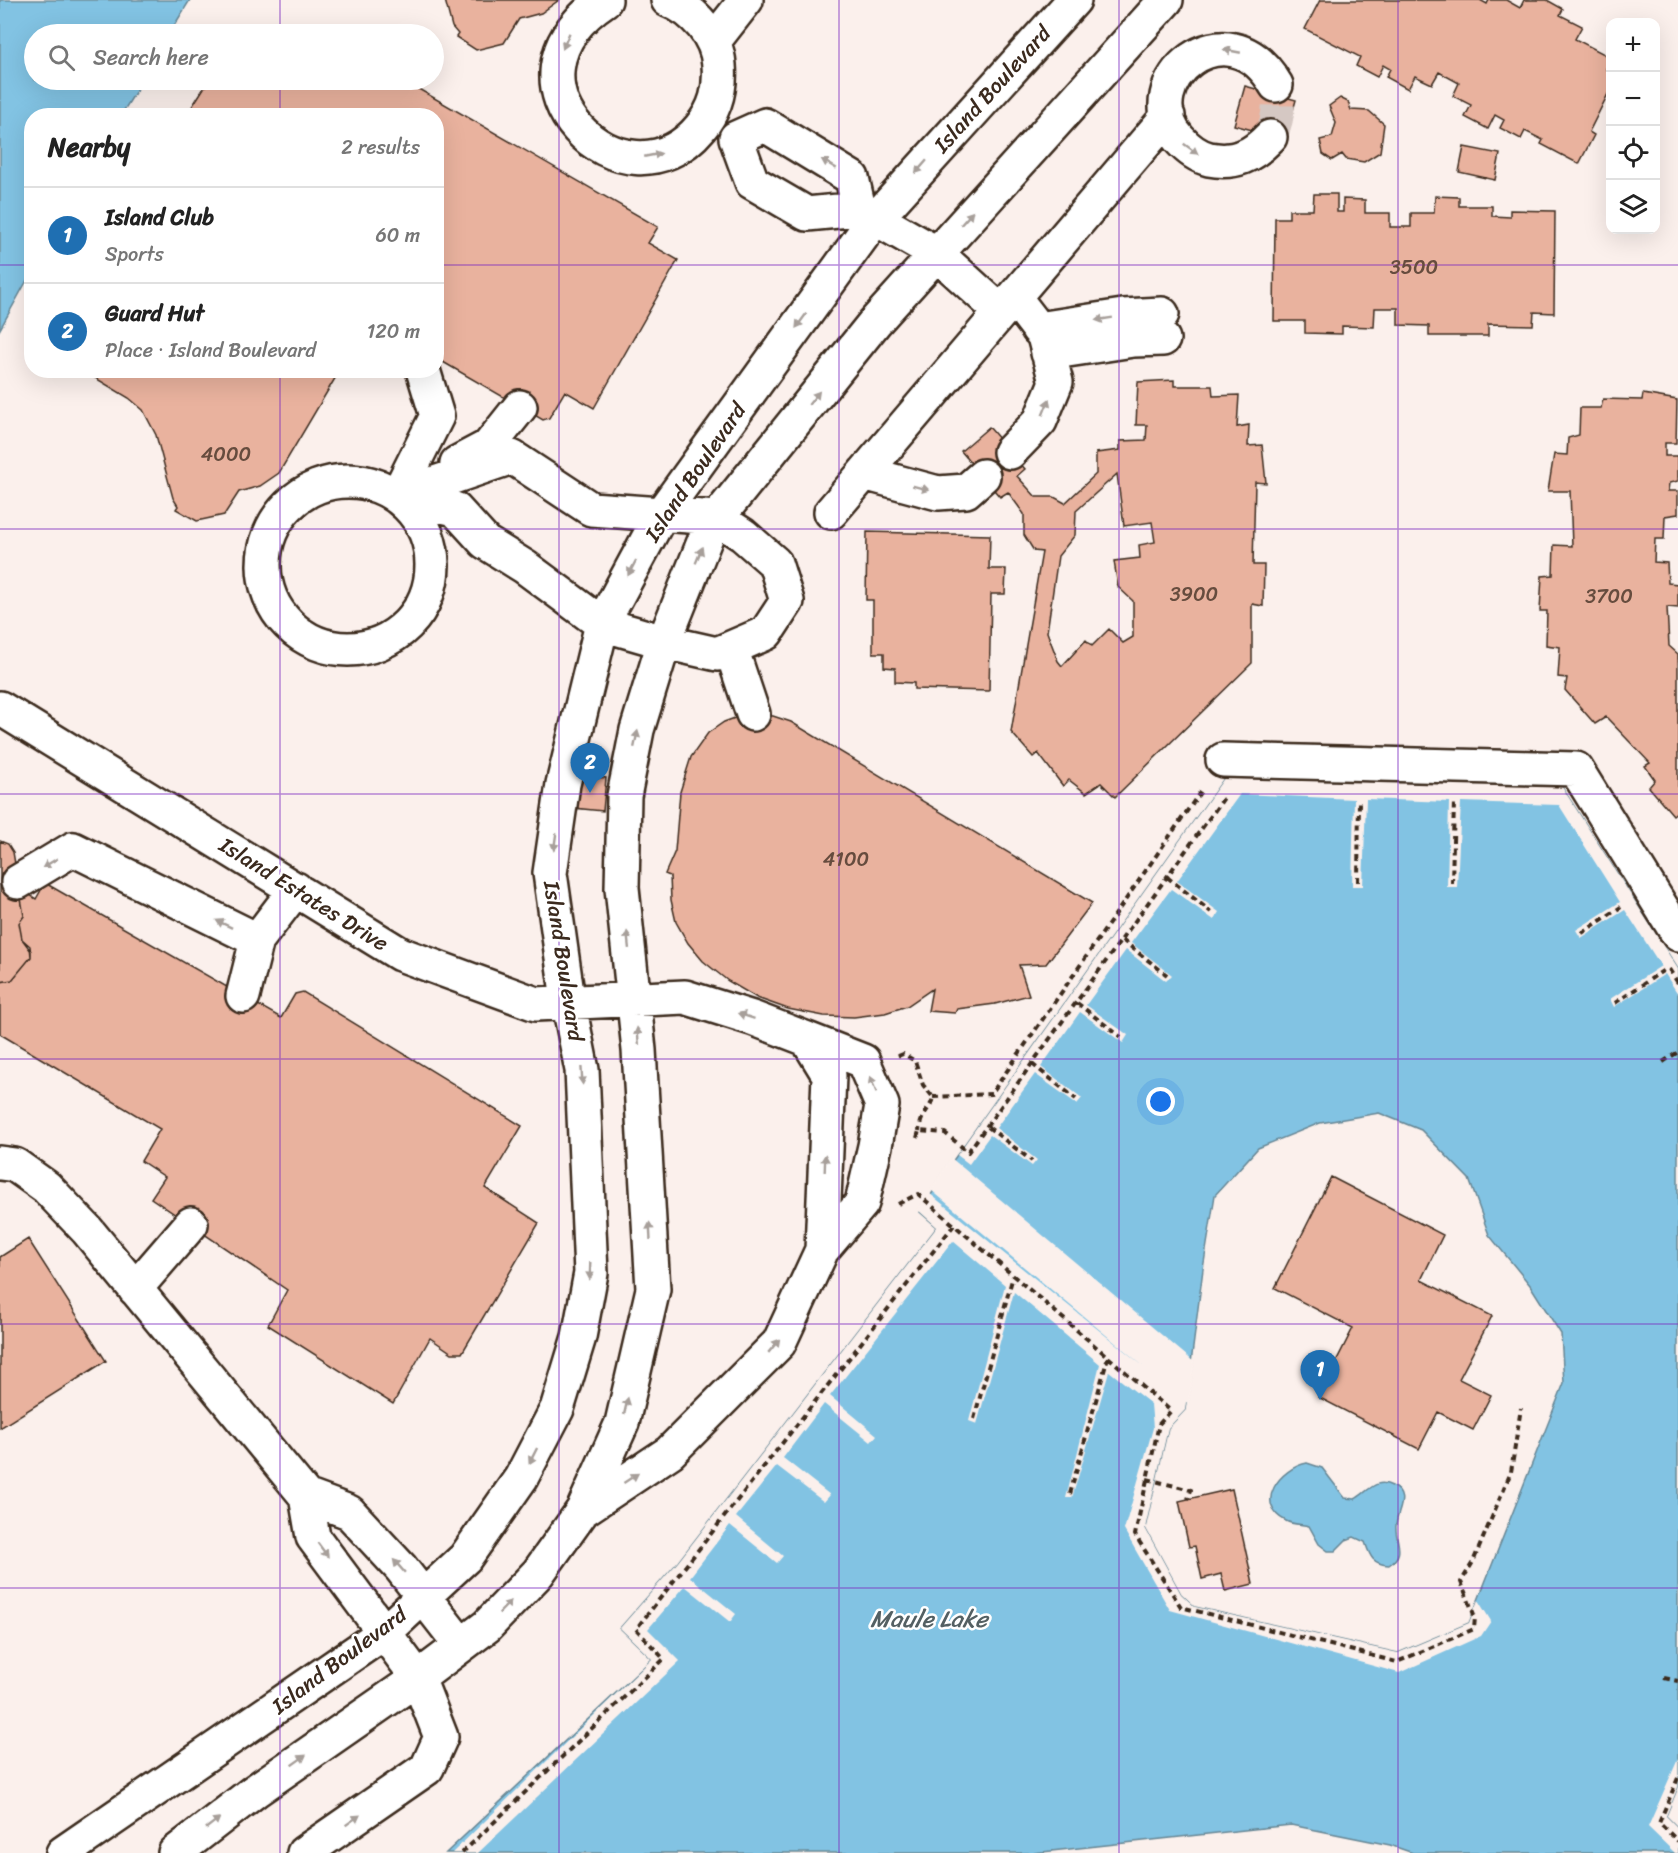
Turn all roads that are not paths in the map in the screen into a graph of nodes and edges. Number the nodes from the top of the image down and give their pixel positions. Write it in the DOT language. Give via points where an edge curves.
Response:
graph roads {
  1 [pos="605,0"];
  2 [pos="668,0"];
  3 [pos="746,0"];
  4 [pos="1074,0"];
  5 [pos="1166,0"];
  6 [pos="713,42"];
  7 [pos="1276,85"];
  8 [pos="1168,116"];
  9 [pos="709,118"];
  10 [pos="1270,137"];
  11 [pos="736,138"];
  12 [pos="868,213"];
  13 [pos="936,253"];
  14 [pos="1007,304"];
  15 [pos="1163,326"];
  16 [pos="1043,341"];
  17 [pos="425,378"];
  18 [pos="520,406"];
  19 [pos="1010,452"];
  20 [pos="864,473"];
  21 [pos="983,476"];
  22 [pos="397,496"];
  23 [pos="831,512"];
  24 [pos="662,513"];
  25 [pos="717,518"];
  26 [pos="602,624"];
  27 [pos="664,642"];
  28 [pos="730,648"];
  29 [pos="0,708"];
  30 [pos="753,714"];
  31 [pos="1228,773"];
  32 [pos="18,882"];
  33 [pos="296,889"];
  34 [pos="1674,938"];
  35 [pos="257,940"];
  36 [pos="243,996"];
  37 [pos="634,998"];
  38 [pos="568,1000"];
  39 [pos="807,1039"];
  40 [pos="0,1163"];
  41 [pos="191,1224"];
  42 [pos="822,1250"];
  43 [pos="135,1289"];
  44 [pos="306,1496"];
  45 [pos="583,1510"];
  46 [pos="423,1596"];
  47 [pos="385,1632"];
  48 [pos="461,1645"];
  49 [pos="418,1678"];
  50 [pos="63,1853"];
  51 [pos="175,1853"];
  52 [pos="304,1853"];
  1 -- 9 [label="street, one-way" via="584,14 568,34 559,58 559,92 578,130 597,146 621,155 646,157 671,151 692,137"];
  2 -- 6 [label="street" via="699,21"];
  3 -- 6 [label="street"];
  4 -- 12 [label="street, Island Boulevard, one-way"];
  13 -- 5 [label="street, Island Boulevard, one-way"];
  6 -- 9 [label="street" via="720,81"];
  7 -- 8 [label="street, one-way" via="1267,69 1253,57 1218,48 1199,53 1173,79 1167,97"];
  8 -- 10 [label="street, one-way" via="1174,134 1187,148 1203,158 1222,162 1241,159 1258,150"];
  8 -- 14 [label="street"];
  9 -- 11 [label="street"];
  11 -- 12 [label="street" via="752,182 798,209 807,214"];
  12 -- 11 [label="street, one-way" via="852,178 765,125"];
  12 -- 13 [label="street"];
  12 -- 24 [label="street, Island Boulevard, one-way"];
  13 -- 14 [label="street"];
  25 -- 13 [label="street, Island Boulevard, one-way" via="875,322"];
  14 -- 16 [label="street"];
  14 -- 20 [label="street"];
  15 -- 16 [label="street" via="1133,339"];
  19 -- 16 [label="street, one-way" via="1040,421 1056,382"];
  17 -- 22 [label="street" via="437,416"];
  18 -- 22 [label="street" via="489,446"];
  20 -- 21 [label="street, one-way" via="938,493 966,490"];
  20 -- 23 [label="street"];
  22 -- 22 [label="street" via="374,484 348,480 298,497 279,515 268,539 264,566 268,592 280,615 299,634 323,646 349,650 375,646 398,633 417,614 429,591 433,564 429,539 416,515"];
  22 -- 24 [label="street" via="512,457 591,509"];
  22 -- 26 [label="street" via="455,509 485,542"];
  24 -- 25 [label="street"];
  24 -- 26 [label="street, Island Boulevard, one-way"];
  27 -- 25 [label="street, Island Boulevard, one-way"];
  25 -- 28 [label="street" via="775,562 787,601 766,633"];
  26 -- 27 [label="street"];
  26 -- 38 [label="street, Island Boulevard, one-way" via="563,784 550,873"];
  27 -- 28 [label="street" via="717,654"];
  37 -- 27 [label="street, Island Boulevard, one-way" via="622,888 624,796 638,730"];
  28 -- 30 [label="street"];
  29 -- 33 [label="street, Island Estates Drive"];
  31 -- 34 [label="street" via="1576,769"];
  35 -- 32 [label="street, one-way" via="73,849"];
  33 -- 35 [label="street"];
  33 -- 38 [label="street, Island Estates Drive" via="400,954 536,1004"];
  35 -- 36 [label="street"];
  37 -- 38 [label="street, Island Estates Drive"];
  39 -- 37 [label="street, Island Estates Drive, one-way" via="685,997"];
  45 -- 37 [label="street, Island Boulevard, one-way" via="622,1423 653,1289"];
  38 -- 46 [label="street, Island Boulevard, one-way" via="582,1070 591,1273 579,1337 557,1409 522,1478 465,1558"];
  42 -- 39 [label="street, one-way" via="829,1075"];
  42 -- 39 [label="street, Island Estates Drive, one-way" via="862,1203 882,1105 863,1061"];
  40 -- 43 [label="street" via="15,1165 46,1187"];
  41 -- 43 [label="street"];
  45 -- 42 [label="street, one-way" via="670,1452 779,1343"];
  43 -- 44 [label="street"];
  46 -- 44 [label="street, one-way" via="349,1512"];
  44 -- 47 [label="street, one-way" via="313,1537"];
  48 -- 45 [label="street, Island Boulevard, one-way" via="487,1626 538,1573"];
  46 -- 47 [label="street, Island Boulevard"];
  46 -- 48 [label="street"];
  47 -- 49 [label="street"];
  47 -- 50 [label="street, Island Boulevard"];
  48 -- 49 [label="street, Island Boulevard"];
  51 -- 49 [label="street, Island Boulevard, one-way" via="255,1791"];
  52 -- 49 [label="street, one-way" via="427,1768 441,1737"];
}
